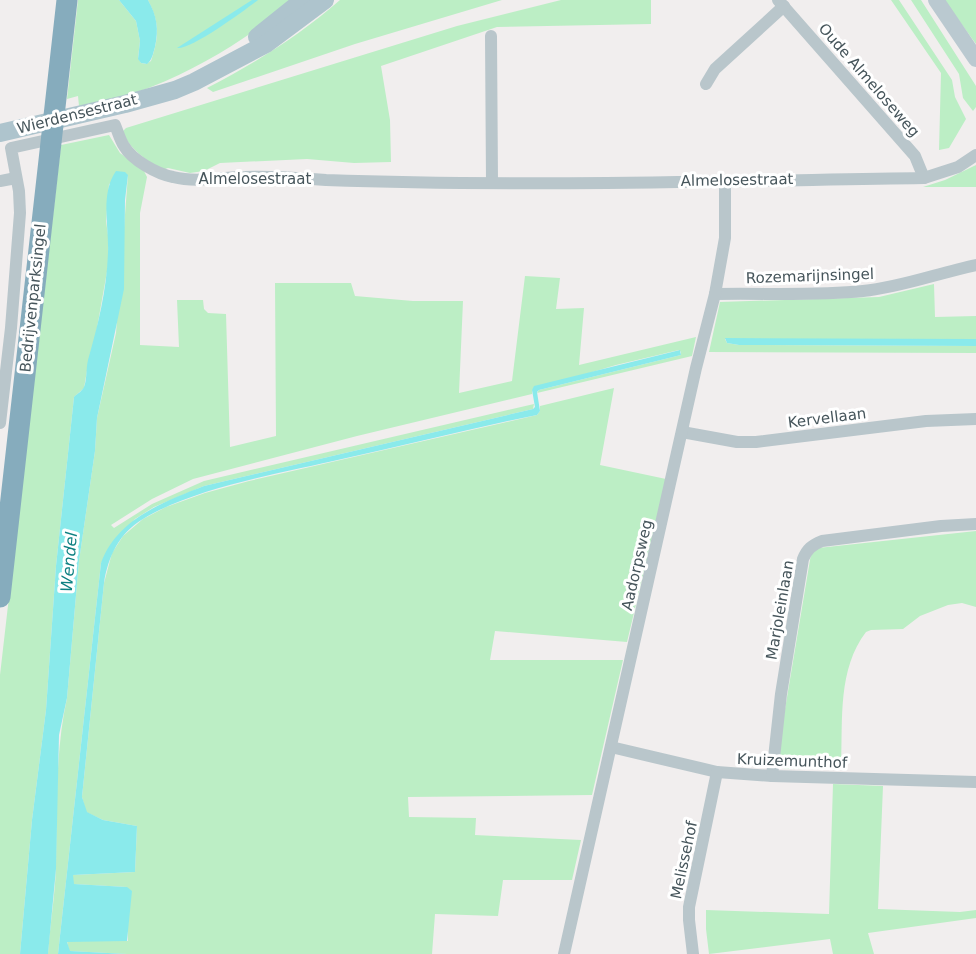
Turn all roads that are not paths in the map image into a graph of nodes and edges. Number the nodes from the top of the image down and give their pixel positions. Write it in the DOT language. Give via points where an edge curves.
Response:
graph roads {
  1 [pos="67,0"];
  2 [pos="303,0"];
  3 [pos="325,0"];
  4 [pos="936,0"];
  5 [pos="781,3"];
  6 [pos="491,36"];
  7 [pos="976,59"];
  8 [pos="706,84"];
  9 [pos="153,95"];
  10 [pos="63,128"];
  11 [pos="0,133"];
  12 [pos="41,133"];
  13 [pos="976,155"];
  14 [pos="16,178"];
  15 [pos="924,178"];
  16 [pos="725,180"];
  17 [pos="0,181"];
  18 [pos="492,182"];
  19 [pos="976,265"];
  20 [pos="715,294"];
  21 [pos="976,419"];
  22 [pos="0,423"];
  23 [pos="682,432"];
  24 [pos="976,524"];
  25 [pos="0,597"];
  26 [pos="611,747"];
  27 [pos="717,772"];
  28 [pos="772,776"];
  29 [pos="976,782"];
  30 [pos="564,954"];
  31 [pos="693,954"];
  1 -- 25 [label="highway, Bedrijvenparksingel"];
  2 -- 9 [label="main road, Wierdensestraat" via="253,40"];
  3 -- 9 [label="main road, Wierdensestraat" via="266,44 227,66 175,90"];
  4 -- 7 [label="street"];
  5 -- 8 [label="street, Oude Almeloseweg" via="715,69"];
  5 -- 15 [label="street, Oude Almeloseweg" via="915,156"];
  6 -- 18 [label="street"];
  9 -- 10 [label="main road, Wierdensestraat"];
  10 -- 12 [label="main road, Wierdensestraat"];
  10 -- 18 [label="street, Almelosestraat" via="115,125 124,148 167,176 182,179"];
  11 -- 12 [label="main road, Wierdensestraat"];
  12 -- 14 [label="street" via="11,148"];
  13 -- 15 [label="street, Almelosestraat" via="958,167"];
  14 -- 17 [label="street"];
  14 -- 22 [label="street" via="20,213"];
  15 -- 16 [label="street, Almelosestraat"];
  16 -- 18 [label="street, Almelosestraat"];
  16 -- 20 [label="street, Aadorpsweg" via="724,238"];
  19 -- 20 [label="street, Rozemarijnsingel" via="864,291"];
  20 -- 23 [label="street, Aadorpsweg"];
  21 -- 23 [label="street, Kervellaan" via="926,421 756,442"];
  23 -- 26 [label="street, Aadorpsweg"];
  24 -- 28 [label="street, Marjoleinlaan" via="822,541 806,552 783,682"];
  26 -- 27 [label="street, Kruizemunthof"];
  26 -- 30 [label="street, Aadorpsweg"];
  27 -- 28 [label="street, Kruizemunthof"];
  27 -- 31 [label="street, Melissehof" via="689,907"];
  28 -- 29 [label="street, Kruizemunthof"];
}
